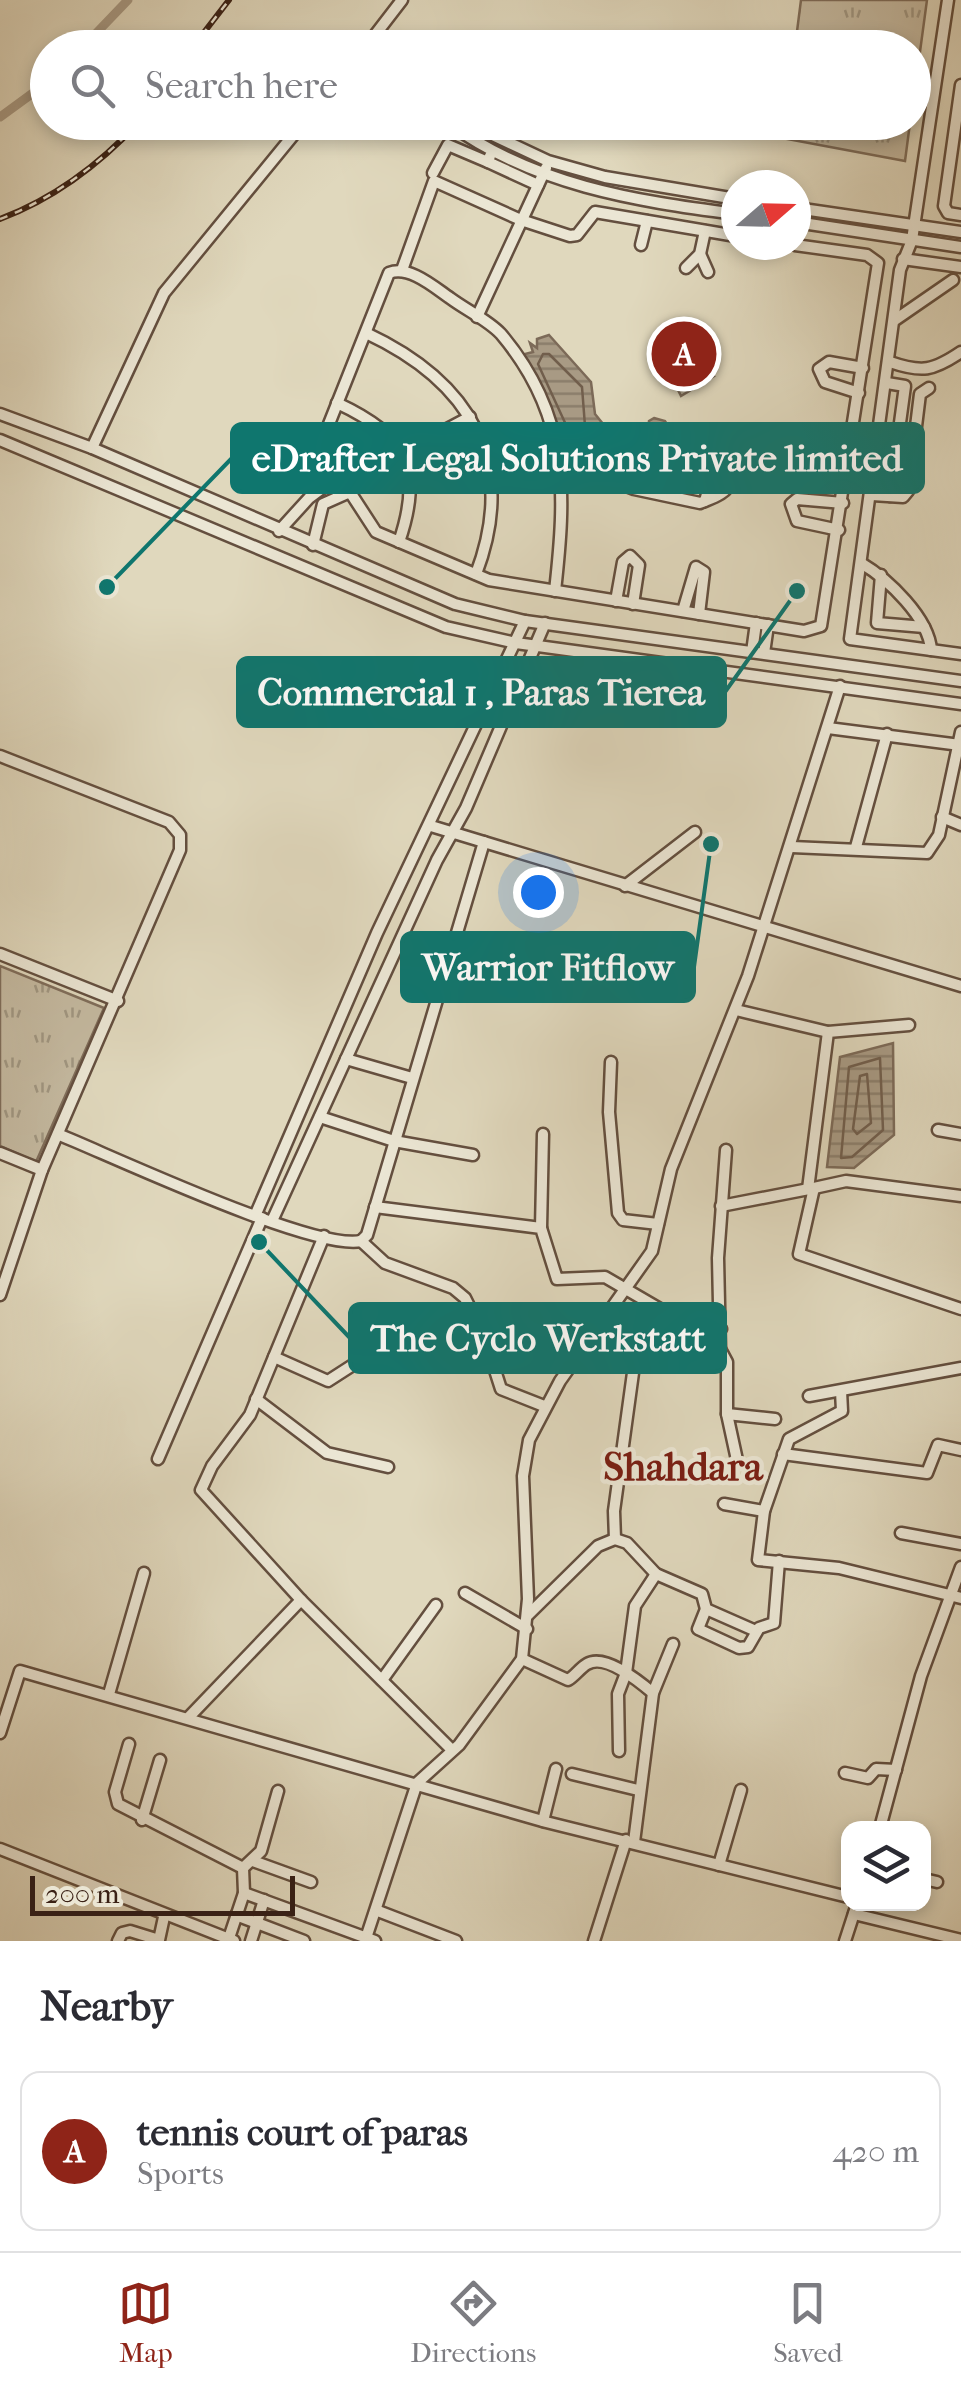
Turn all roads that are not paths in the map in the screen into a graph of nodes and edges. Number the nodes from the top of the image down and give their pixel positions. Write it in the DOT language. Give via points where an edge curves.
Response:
graph roads {
  1 [pos="402,0"];
  2 [pos="948,0"];
  3 [pos="378,30"];
  4 [pos="960,90"];
  5 [pos="934,93"];
  6 [pos="931,113"];
  7 [pos="289,140"];
  8 [pos="470,140"];
  9 [pos="498,140"];
  10 [pos="927,140"];
  11 [pos="490,156"];
  12 [pos="546,166"];
  13 [pos="433,173"];
  14 [pos="538,185"];
  15 [pos="721,197"];
  16 [pos="811,210"];
  17 [pos="721,212"];
  18 [pos="961,215"];
  19 [pos="521,220"];
  20 [pos="647,221"];
  21 [pos="811,224"];
  22 [pos="914,225"];
  23 [pos="839,228"];
  24 [pos="705,230"];
  25 [pos="853,230"];
  26 [pos="961,232"];
  27 [pos="721,233"];
  28 [pos="912,240"];
  29 [pos="641,245"];
  30 [pos="961,247"];
  31 [pos="811,248"];
  32 [pos="836,252"];
  33 [pos="850,253"];
  34 [pos="700,254"];
  35 [pos="903,259"];
  36 [pos="961,267"];
  37 [pos="686,268"];
  38 [pos="402,270"];
  39 [pos="708,272"];
  40 [pos="953,280"];
  41 [pos="477,317"];
  42 [pos="895,320"];
  43 [pos="366,333"];
  44 [pos="961,352"];
  45 [pos="890,362"];
  46 [pos="863,368"];
  47 [pos="887,384"];
  48 [pos="928,388"];
  49 [pos="859,394"];
  50 [pos="337,403"];
  51 [pos="0,414"];
  52 [pos="470,416"];
  53 [pos="853,436"];
  54 [pos="0,440"];
  55 [pos="92,448"];
  56 [pos="402,453"];
  57 [pos="110,456"];
  58 [pos="562,461"];
  59 [pos="849,462"];
  60 [pos="341,474"];
  61 [pos="100,481"];
  62 [pos="350,492"];
  63 [pos="872,496"];
  64 [pos="890,496"];
  65 [pos="705,501"];
  66 [pos="843,503"];
  67 [pos="279,530"];
  68 [pos="838,530"];
  69 [pos="399,542"];
  70 [pos="313,545"];
  71 [pos="862,563"];
  72 [pos="476,574"];
  73 [pos="881,575"];
  74 [pos="555,591"];
  75 [pos="616,601"];
  76 [pos="632,604"];
  77 [pos="682,612"];
  78 [pos="698,614"];
  79 [pos="526,621"];
  80 [pos="544,623"];
  81 [pos="762,624"];
  82 [pos="924,627"];
  83 [pos="516,643"];
  84 [pos="535,645"];
  85 [pos="931,650"];
  86 [pos="758,653"];
  87 [pos="961,654"];
  88 [pos="961,681"];
  89 [pos="840,686"];
  90 [pos="961,704"];
  91 [pos="828,728"];
  92 [pos="961,732"];
  93 [pos="886,734"];
  94 [pos="959,744"];
  95 [pos="0,756"];
  96 [pos="942,817"];
  97 [pos="961,825"];
  98 [pos="431,826"];
  99 [pos="452,832"];
  100 [pos="695,832"];
  101 [pos="484,842"];
  102 [pos="792,847"];
  103 [pos="856,847"];
  104 [pos="625,886"];
  105 [pos="764,928"];
  106 [pos="0,954"];
  107 [pos="448,955"];
  108 [pos="493,967"];
  109 [pos="961,986"];
  110 [pos="118,1001"];
  111 [pos="736,1010"];
  112 [pos="909,1025"];
  113 [pos="828,1032"];
  114 [pos="346,1059"];
  115 [pos="611,1062"];
  116 [pos="412,1078"];
  117 [pos="320,1117"];
  118 [pos="938,1130"];
  119 [pos="60,1134"];
  120 [pos="542,1134"];
  121 [pos="961,1134"];
  122 [pos="394,1141"];
  123 [pos="726,1150"];
  124 [pos="0,1153"];
  125 [pos="472,1155"];
  126 [pos="42,1170"];
  127 [pos="811,1189"];
  128 [pos="961,1196"];
  129 [pos="721,1206"];
  130 [pos="375,1207"];
  131 [pos="263,1218"];
  132 [pos="658,1224"];
  133 [pos="542,1228"];
  134 [pos="324,1236"];
  135 [pos="361,1242"];
  136 [pos="626,1286"];
  137 [pos="0,1295"];
  138 [pos="961,1309"];
  139 [pos="721,1329"];
  140 [pos="387,1343"];
  141 [pos="487,1347"];
  142 [pos="720,1349"];
  143 [pos="274,1357"];
  144 [pos="570,1366"];
  145 [pos="961,1368"];
  146 [pos="840,1391"];
  147 [pos="809,1396"];
  148 [pos="256,1399"];
  149 [pos="544,1406"];
  150 [pos="727,1414"];
  151 [pos="776,1418"];
  152 [pos="961,1450"];
  153 [pos="783,1454"];
  154 [pos="158,1459"];
  155 [pos="388,1467"];
  156 [pos="712,1470"];
  157 [pos="724,1504"];
  158 [pos="764,1512"];
  159 [pos="901,1533"];
  160 [pos="615,1538"];
  161 [pos="961,1544"];
  162 [pos="779,1561"];
  163 [pos="961,1567"];
  164 [pos="144,1573"];
  165 [pos="656,1574"];
  166 [pos="465,1593"];
  167 [pos="957,1598"];
  168 [pos="302,1600"];
  169 [pos="436,1604"];
  170 [pos="706,1609"];
  171 [pos="528,1616"];
  172 [pos="527,1628"];
  173 [pos="756,1631"];
  174 [pos="673,1644"];
  175 [pos="522,1660"];
  176 [pos="626,1674"];
  177 [pos="382,1680"];
  178 [pos="654,1693"];
  179 [pos="109,1694"];
  180 [pos="189,1717"];
  181 [pos="0,1732"];
  182 [pos="129,1744"];
  183 [pos="452,1750"];
  184 [pos="619,1751"];
  185 [pos="160,1760"];
  186 [pos="556,1769"];
  187 [pos="896,1770"];
  188 [pos="845,1773"];
  189 [pos="572,1774"];
  190 [pos="416,1783"];
  191 [pos="638,1790"];
  192 [pos="741,1790"];
  193 [pos="278,1792"];
  194 [pos="142,1820"];
  195 [pos="882,1821"];
  196 [pos="542,1822"];
  197 [pos="630,1841"];
  198 [pos="2,1847"];
  199 [pos="248,1864"];
  200 [pos="719,1865"];
  201 [pos="931,1881"];
  202 [pos="312,1882"];
  203 [pos="937,1882"];
  204 [pos="244,1893"];
  205 [pos="841,1895"];
  206 [pos="264,1900"];
  207 [pos="855,1911"];
  208 [pos="863,1911"];
  209 [pos="378,1912"];
  210 [pos="236,1915"];
  211 [pos="164,1917"];
  212 [pos="257,1924"];
  213 [pos="370,1939"];
  214 [pos="230,1940"];
  215 [pos="961,1940"];
  216 [pos="118,1941"];
  217 [pos="160,1941"];
  218 [pos="252,1941"];
  219 [pos="304,1941"];
  220 [pos="456,1941"];
  221 [pos="594,1941"];
  222 [pos="845,1941"];
  1 -- 3 [label="street"];
  2 -- 5 [label="street"];
  4 -- 5 [label="street"];
  4 -- 18 [label="street" via="944,206"];
  5 -- 6 [label="street"];
  7 -- 55 [label="street" via="164,293"];
  8 -- 11 [label="street"];
  9 -- 12 [label="street"];
  10 -- 22 [label="street"];
  11 -- 12 [label="street"];
  11 -- 13 [label="street" via="448,145"];
  11 -- 14 [label="street"];
  12 -- 14 [label="street"];
  12 -- 15 [label="street"];
  12 -- 17 [label="street" via="620,199"];
  14 -- 19 [label="street"];
  16 -- 22 [label="street"];
  19 -- 20 [label="street" via="570,236 594,212"];
  19 -- 38 [label="street" via="434,181"];
  19 -- 41 [label="street"];
  20 -- 24 [label="street"];
  20 -- 29 [label="street"];
  21 -- 23 [label="street"];
  22 -- 26 [label="street"];
  22 -- 28 [label="street"];
  23 -- 25 [label="street"];
  23 -- 32 [label="street"];
  24 -- 27 [label="street"];
  24 -- 34 [label="street"];
  25 -- 28 [label="street"];
  25 -- 33 [label="street"];
  28 -- 30 [label="street"];
  28 -- 35 [label="street"];
  31 -- 32 [label="street"];
  32 -- 33 [label="street"];
  33 -- 46 [label="street" via="878,263"];
  34 -- 37 [label="street"];
  34 -- 39 [label="street"];
  35 -- 36 [label="street"];
  35 -- 42 [label="street"];
  38 -- 41 [label="street"];
  38 -- 43 [label="street" via="389,273"];
  40 -- 42 [label="street"];
  41 -- 58 [label="street" via="500,333 545,403"];
  42 -- 45 [label="street"];
  43 -- 50 [label="street"];
  43 -- 52 [label="street" via="424,366"];
  44 -- 45 [label="street" via="920,373"];
  45 -- 47 [label="street"];
  46 -- 49 [label="street"];
  46 -- 49 [label="street" via="828,362 820,369 826,382"];
  47 -- 63 [label="street"];
  47 -- 64 [label="street" via="905,386"];
  48 -- 64 [label="street" via="920,394 908,492"];
  49 -- 53 [label="street"];
  50 -- 56 [label="street" via="377,423"];
  50 -- 60 [label="street" via="326,433"];
  51 -- 55 [label="street"];
  52 -- 56 [label="street"];
  52 -- 72 [label="street" via="483,442 493,494"];
  53 -- 59 [label="street"];
  53 -- 59 [label="street" via="814,430 803,440 812,454"];
  54 -- 61 [label="street"];
  55 -- 57 [label="street"];
  56 -- 69 [label="street" via="411,498"];
  57 -- 61 [label="street"];
  57 -- 67 [label="street"];
  58 -- 65 [label="street" via="634,490"];
  58 -- 74 [label="street"];
  59 -- 66 [label="street"];
  60 -- 62 [label="street"];
  60 -- 67 [label="street"];
  61 -- 83 [label="street" via="446,627"];
  62 -- 69 [label="street" via="372,529"];
  62 -- 70 [label="street" via="323,504"];
  63 -- 64 [label="street"];
  63 -- 71 [label="street"];
  66 -- 68 [label="street"];
  66 -- 68 [label="street" via="790,504 797,521"];
  67 -- 70 [label="street"];
  68 -- 81 [label="street" via="821,626 804,631"];
  69 -- 72 [label="street"];
  70 -- 79 [label="street" via="455,604"];
  71 -- 73 [label="street"];
  71 -- 85 [label="street" via="850,639"];
  72 -- 74 [label="street"];
  73 -- 82 [label="street"];
  73 -- 82 [label="street" via="877,623"];
  74 -- 75 [label="street"];
  75 -- 76 [label="street"];
  75 -- 76 [label="street" via="630,556 639,565"];
  76 -- 77 [label="street"];
  77 -- 78 [label="street"];
  77 -- 78 [label="street" via="696,567 704,572"];
  78 -- 81 [label="street"];
  79 -- 80 [label="street"];
  79 -- 83 [label="street"];
  80 -- 84 [label="street"];
  80 -- 86 [label="street"];
  81 -- 86 [label="street"];
  82 -- 85 [label="street"];
  83 -- 84 [label="street"];
  83 -- 98 [label="street"];
  84 -- 89 [label="street"];
  84 -- 99 [label="street"];
  85 -- 87 [label="street"];
  86 -- 88 [label="street"];
  89 -- 90 [label="street"];
  89 -- 91 [label="street"];
  91 -- 93 [label="street"];
  91 -- 102 [label="street"];
  92 -- 94 [label="street"];
  93 -- 94 [label="street"];
  93 -- 103 [label="street"];
  94 -- 96 [label="street"];
  95 -- 110 [label="street" via="169,822 180,835 180,850"];
  96 -- 97 [label="street"];
  96 -- 103 [label="street" via="927,853"];
  98 -- 99 [label="street"];
  98 -- 131 [label="street" via="377,933"];
  99 -- 101 [label="street"];
  99 -- 114 [label="street"];
  100 -- 104 [label="street"];
  101 -- 104 [label="street"];
  101 -- 107 [label="street"];
  102 -- 103 [label="street"];
  102 -- 105 [label="street"];
  104 -- 105 [label="street"];
  105 -- 109 [label="street"];
  105 -- 111 [label="street"];
  106 -- 110 [label="street"];
  107 -- 108 [label="street"];
  107 -- 116 [label="street"];
  110 -- 119 [label="street"];
  111 -- 113 [label="street"];
  111 -- 132 [label="street" via="676,1154"];
  112 -- 113 [label="street"];
  113 -- 127 [label="street"];
  114 -- 116 [label="street"];
  114 -- 117 [label="street"];
  115 -- 132 [label="street" via="618,1213 623,1220"];
  116 -- 122 [label="street"];
  117 -- 122 [label="street"];
  117 -- 131 [label="street"];
  118 -- 121 [label="street"];
  119 -- 126 [label="street"];
  119 -- 131 [label="street"];
  120 -- 133 [label="street"];
  122 -- 125 [label="street"];
  122 -- 130 [label="street"];
  123 -- 129 [label="street"];
  124 -- 126 [label="street"];
  126 -- 137 [label="street"];
  127 -- 128 [label="street" via="846,1181"];
  127 -- 129 [label="street"];
  127 -- 138 [label="street" via="798,1254"];
  129 -- 139 [label="street"];
  130 -- 133 [label="street"];
  130 -- 135 [label="street"];
  131 -- 134 [label="street"];
  131 -- 154 [label="street"];
  132 -- 136 [label="street" via="652,1251"];
  133 -- 136 [label="street" via="557,1279 606,1277"];
  134 -- 135 [label="street"];
  134 -- 143 [label="street"];
  135 -- 141 [label="street" via="385,1263 454,1288"];
  136 -- 139 [label="street" via="660,1309"];
  136 -- 144 [label="street"];
  139 -- 142 [label="street"];
  140 -- 143 [label="street" via="328,1381"];
  141 -- 144 [label="street" via="523,1349"];
  141 -- 149 [label="street" via="501,1390"];
  142 -- 150 [label="street" via="727,1362"];
  142 -- 160 [label="street" via="706,1354 646,1342 636,1350"];
  143 -- 148 [label="street"];
  144 -- 149 [label="street"];
  145 -- 146 [label="street"];
  146 -- 147 [label="street"];
  146 -- 153 [label="street" via="842,1411 803,1428"];
  148 -- 155 [label="street" via="327,1452"];
  148 -- 168 [label="street" via="201,1490"];
  149 -- 171 [label="street" via="523,1476"];
  150 -- 151 [label="street"];
  150 -- 156 [label="street" via="737,1460"];
  152 -- 153 [label="street" via="938,1446 927,1473"];
  153 -- 158 [label="street"];
  157 -- 158 [label="street"];
  158 -- 162 [label="street" via="758,1560"];
  159 -- 161 [label="street"];
  160 -- 165 [label="street"];
  160 -- 171 [label="street" via="598,1546"];
  162 -- 167 [label="street" via="854,1570"];
  162 -- 173 [label="street" via="776,1618"];
  163 -- 167 [label="street"];
  164 -- 179 [label="street"];
  165 -- 170 [label="street" via="702,1594"];
  165 -- 176 [label="street" via="635,1606"];
  166 -- 172 [label="street"];
  167 -- 187 [label="street" via="921,1676"];
  168 -- 177 [label="street"];
  168 -- 180 [label="street"];
  169 -- 177 [label="street"];
  170 -- 173 [label="street"];
  170 -- 173 [label="street" via="698,1629 711,1636 745,1648"];
  171 -- 172 [label="street"];
  172 -- 175 [label="street"];
  174 -- 178 [label="street"];
  175 -- 176 [label="street" via="568,1680 592,1662"];
  175 -- 183 [label="street"];
  176 -- 178 [label="street"];
  176 -- 184 [label="street" via="618,1694"];
  177 -- 183 [label="street"];
  178 -- 191 [label="street"];
  179 -- 180 [label="street"];
  179 -- 181 [label="street" via="20,1670"];
  180 -- 190 [label="street"];
  182 -- 194 [label="street" via="116,1799"];
  183 -- 190 [label="street"];
  185 -- 194 [label="street"];
  186 -- 196 [label="street"];
  187 -- 188 [label="street" via="876,1768 868,1778"];
  187 -- 195 [label="street"];
  189 -- 191 [label="street"];
  190 -- 196 [label="street"];
  190 -- 209 [label="street"];
  191 -- 197 [label="street"];
  192 -- 200 [label="street"];
  193 -- 199 [label="street" via="261,1851"];
  194 -- 199 [label="street"];
  196 -- 197 [label="street"];
  197 -- 200 [label="street"];
  197 -- 221 [label="street"];
  198 -- 211 [label="street"];
  199 -- 202 [label="street"];
  199 -- 204 [label="street"];
  200 -- 205 [label="street"];
  201 -- 203 [label="street"];
  204 -- 206 [label="street"];
  204 -- 210 [label="street"];
  206 -- 212 [label="street"];
  206 -- 213 [label="street"];
  207 -- 222 [label="street"];
  208 -- 215 [label="street"];
  209 -- 213 [label="street"];
  209 -- 220 [label="street"];
  210 -- 212 [label="street"];
  210 -- 214 [label="street"];
  211 -- 214 [label="street"];
  211 -- 217 [label="street"];
  212 -- 218 [label="street"];
  212 -- 219 [label="street"];
  216 -- 217 [label="street" via="130,1931"];
}
